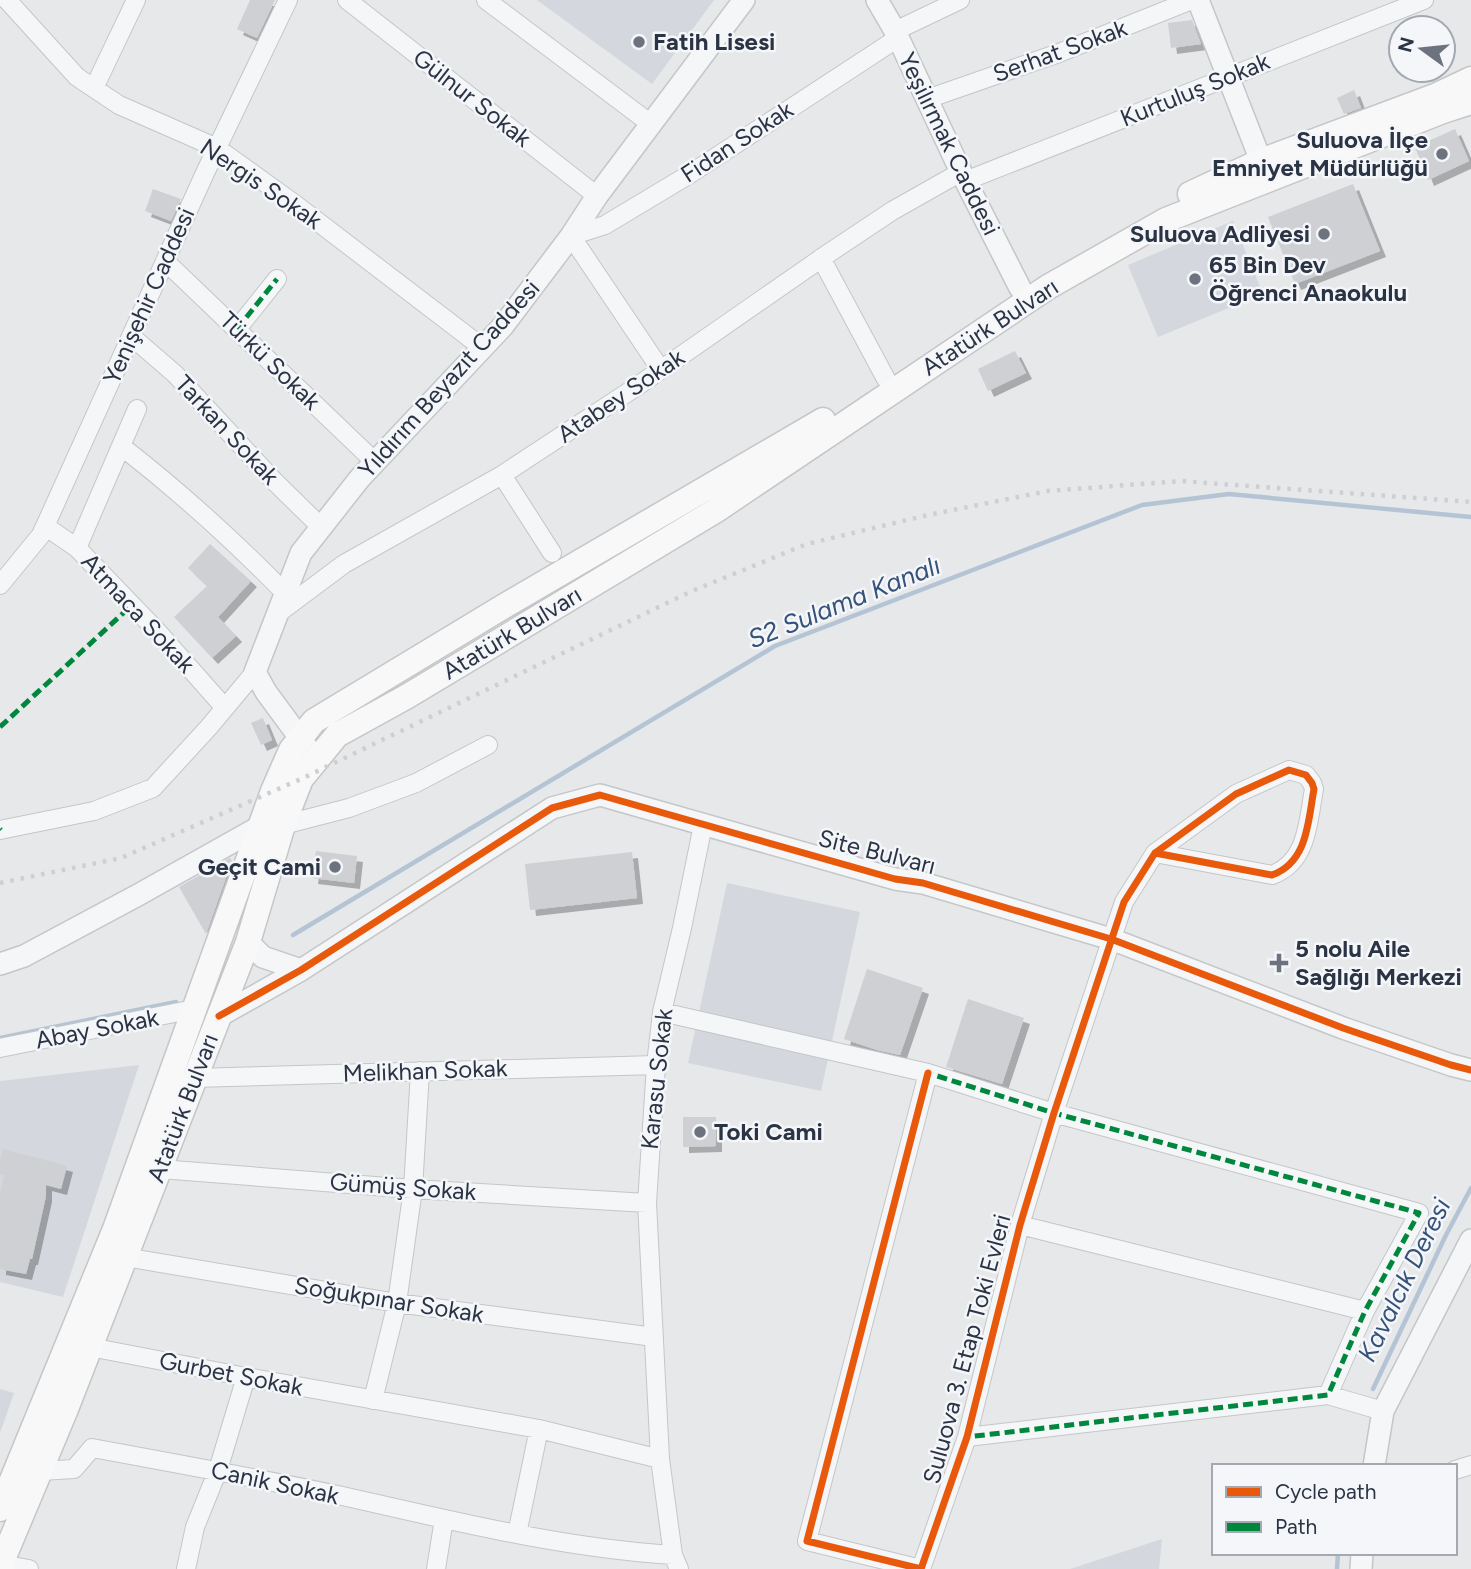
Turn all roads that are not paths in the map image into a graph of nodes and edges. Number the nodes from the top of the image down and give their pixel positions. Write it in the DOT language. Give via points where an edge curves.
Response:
graph roads {
  1 [pos="7,0"];
  2 [pos="136,0"];
  3 [pos="288,0"];
  4 [pos="347,0"];
  5 [pos="486,0"];
  6 [pos="744,0"];
  7 [pos="877,0"];
  8 [pos="960,0"];
  9 [pos="1192,0"];
  10 [pos="1198,0"];
  11 [pos="1424,0"];
  12 [pos="897,34"];
  13 [pos="1227,77"];
  14 [pos="1471,79"];
  15 [pos="94,88"];
  16 [pos="927,99"];
  17 [pos="1471,102"];
  18 [pos="651,124"];
  19 [pos="217,148"];
  20 [pos="1261,161"];
  21 [pos="963,176"];
  22 [pos="597,195"];
  23 [pos="571,236"];
  24 [pos="821,258"];
  25 [pos="165,261"];
  26 [pos="276,279"];
  27 [pos="1024,294"];
  28 [pos="237,329"];
  29 [pos="131,336"];
  30 [pos="483,348"];
  31 [pos="661,370"];
  32 [pos="886,379"];
  33 [pos="137,409"];
  34 [pos="121,446"];
  35 [pos="376,461"];
  36 [pos="502,475"];
  37 [pos="45,526"];
  38 [pos="321,527"];
  39 [pos="77,548"];
  40 [pos="552,553"];
  41 [pos="0,585"];
  42 [pos="285,593"];
  43 [pos="277,614"];
  44 [pos="255,672"];
  45 [pos="225,708"];
  46 [pos="301,738"];
  47 [pos="488,745"];
  48 [pos="301,779"];
  49 [pos="272,825"];
  50 [pos="703,825"];
  51 [pos="0,830"];
  52 [pos="1155,853"];
  53 [pos="1111,939"];
  54 [pos="248,943"];
  55 [pos="0,964"];
  56 [pos="301,970"];
  57 [pos="194,1009"];
  58 [pos="662,1012"];
  59 [pos="219,1016"];
  60 [pos="0,1048"];
  61 [pos="656,1065"];
  62 [pos="1471,1070"];
  63 [pos="420,1071"];
  64 [pos="928,1073"];
  65 [pos="194,1078"];
  66 [pos="1054,1113"];
  67 [pos="160,1169"];
  68 [pos="413,1189"];
  69 [pos="647,1203"];
  70 [pos="1020,1226"];
  71 [pos="1471,1240"];
  72 [pos="125,1257"];
  73 [pos="397,1303"];
  74 [pos="1365,1311"];
  75 [pos="654,1337"];
  76 [pos="90,1347"];
  77 [pos="246,1377"];
  78 [pos="1328,1395"];
  79 [pos="373,1400"];
  80 [pos="1383,1411"];
  81 [pos="539,1429"];
  82 [pos="967,1437"];
  83 [pos="660,1459"];
  84 [pos="1374,1464"];
  85 [pos="41,1471"];
  86 [pos="218,1471"];
  87 [pos="0,1510"];
  88 [pos="444,1519"];
  89 [pos="517,1534"];
  90 [pos="676,1562"];
  91 [pos="0,1567"];
  92 [pos="29,1569"];
  93 [pos="186,1569"];
  94 [pos="436,1569"];
  1 -- 15 [label="street, Nergis Sokak" via="77,77"];
  2 -- 15 [label="street"];
  3 -- 19 [label="street, Yenişehir Caddesi"];
  4 -- 22 [label="street, Gülnur Sokak"];
  5 -- 18 [label="street"];
  6 -- 18 [label="street, Yıldırım Beyazıt Caddesi"];
  7 -- 12 [label="street, Yeşilırmak Caddesi"];
  8 -- 12 [label="street, Fidan Sokak"];
  9 -- 16 [label="street, Serhat Sokak"];
  10 -- 13 [label="street"];
  11 -- 13 [label="street, Kurtuluş Sokak"];
  12 -- 16 [label="street, Yeşilırmak Caddesi"];
  12 -- 23 [label="street, Fidan Sokak" via="690,174 606,225"];
  13 -- 20 [label="street"];
  13 -- 21 [label="street, Kurtuluş Sokak"];
  14 -- 20 [label="main road, Atatürk Bulvarı"];
  15 -- 19 [label="street, Nergis Sokak" via="119,105"];
  16 -- 21 [label="street, Yeşilırmak Caddesi"];
  17 -- 27 [label="main road, Atatürk Bulvarı" via="1166,220 1048,287"];
  18 -- 22 [label="street, Yıldırım Beyazıt Caddesi"];
  19 -- 25 [label="street, Yenişehir Caddesi"];
  19 -- 30 [label="street, Nergis Sokak"];
  20 -- 27 [label="main road, Atatürk Bulvarı" via="1161,207 1045,271"];
  21 -- 24 [label="street, Atabey Sokak" via="892,211"];
  21 -- 27 [label="street, Yeşilırmak Caddesi"];
  22 -- 23 [label="street, Yıldırım Beyazıt Caddesi"];
  23 -- 30 [label="street, Yıldırım Beyazıt Caddesi"];
  23 -- 31 [label="street"];
  24 -- 31 [label="street, Atabey Sokak"];
  24 -- 32 [label="street"];
  25 -- 28 [label="street, Türkü Sokak"];
  25 -- 29 [label="street, Yenişehir Caddesi"];
  26 -- 28 [label="street"];
  27 -- 32 [label="main road, Atatürk Bulvarı"];
  27 -- 48 [label="main road, Atatürk Bulvarı" via="715,511 337,735"];
  28 -- 35 [label="street, Türkü Sokak"];
  29 -- 37 [label="street, Yenişehir Caddesi"];
  29 -- 38 [label="street, Tarkan Sokak" via="175,374"];
  30 -- 35 [label="street, Yıldırım Beyazıt Caddesi"];
  31 -- 36 [label="street, Atabey Sokak"];
  32 -- 46 [label="main road, Atatürk Bulvarı" via="324,714"];
  33 -- 34 [label="street"];
  34 -- 39 [label="street"];
  34 -- 42 [label="street" via="164,479"];
  35 -- 38 [label="street, Yıldırım Beyazıt Caddesi"];
  36 -- 40 [label="street"];
  36 -- 43 [label="street, Atabey Sokak" via="344,564"];
  37 -- 39 [label="street, Atmaca Sokak"];
  37 -- 41 [label="street, Yenişehir Caddesi"];
  38 -- 42 [label="street, Yıldırım Beyazıt Caddesi" via="301,553"];
  39 -- 45 [label="street, Atmaca Sokak"];
  42 -- 43 [label="street, Yıldırım Beyazıt Caddesi"];
  43 -- 44 [label="street, Yıldırım Beyazıt Caddesi"];
  44 -- 45 [label="street"];
  44 -- 46 [label="street"];
  45 -- 51 [label="street" via="153,788 94,811"];
  46 -- 48 [label="street" via="308,749"];
  46 -- 49 [label="main road, Atatürk Bulvarı" via="291,750"];
  47 -- 49 [label="street" via="416,783 349,808"];
  48 -- 49 [label="main road, Atatürk Bulvarı"];
  49 -- 54 [label="main road, Atatürk Bulvarı"];
  49 -- 55 [label="street" via="24,956"];
  49 -- 57 [label="main road, Atatürk Bulvarı"];
  50 -- 53 [label="street, Site Bulvarı"];
  50 -- 56 [label="street, Site Bulvarı" via="600,795 552,808"];
  50 -- 58 [label="street, Karasu Sokak"];
  52 -- 52 [label="street, Suluova 3. Etap Toki Evleri" via="1236,794 1289,770 1306,775 1312,783 1301,849 1279,872 1272,875"];
  52 -- 53 [label="street, Suluova 3. Etap Toki Evleri" via="1124,902"];
  53 -- 62 [label="street, Site Bulvarı" via="1343,1028"];
  53 -- 66 [label="street, Suluova 3. Etap Toki Evleri"];
  54 -- 56 [label="street" via="263,957"];
  54 -- 59 [label="main road, Atatürk Bulvarı"];
  56 -- 59 [label="street, Site Bulvarı"];
  57 -- 60 [label="street, Abay Sokak"];
  57 -- 87 [label="main road, Atatürk Bulvarı" via="115,1229"];
  58 -- 61 [label="street, Karasu Sokak"];
  58 -- 64 [label="street"];
  59 -- 65 [label="main road, Atatürk Bulvarı"];
  61 -- 63 [label="street, Melikhan Sokak"];
  61 -- 69 [label="street, Karasu Sokak"];
  63 -- 65 [label="street, Melikhan Sokak"];
  63 -- 68 [label="street"];
  64 -- 66 [label="street"];
  64 -- 82 [label="street, Suluova 3. Etap Toki Evleri" via="807,1541 921,1569"];
  65 -- 67 [label="main road, Atatürk Bulvarı"];
  66 -- 70 [label="street, Suluova 3. Etap Toki Evleri"];
  66 -- 74 [label="street" via="1419,1213"];
  67 -- 68 [label="street, Gümüş Sokak"];
  67 -- 72 [label="main road, Atatürk Bulvarı"];
  68 -- 69 [label="street, Gümüş Sokak"];
  68 -- 73 [label="street"];
  69 -- 75 [label="street, Karasu Sokak"];
  70 -- 74 [label="street"];
  70 -- 82 [label="street, Suluova 3. Etap Toki Evleri"];
  71 -- 80 [label="street"];
  72 -- 73 [label="street, Soğukpınar Sokak"];
  72 -- 76 [label="main road, Atatürk Bulvarı"];
  73 -- 75 [label="street, Soğukpınar Sokak"];
  73 -- 79 [label="street"];
  74 -- 78 [label="street"];
  75 -- 83 [label="street, Karasu Sokak"];
  76 -- 77 [label="street, Gurbet Sokak"];
  76 -- 85 [label="main road, Atatürk Bulvarı"];
  77 -- 79 [label="street, Gurbet Sokak"];
  77 -- 86 [label="street"];
  78 -- 80 [label="street"];
  78 -- 82 [label="street, Suluova 3. Etap Toki Evleri"];
  79 -- 81 [label="street, Gurbet Sokak"];
  80 -- 84 [label="street"];
  81 -- 83 [label="street, Gurbet Sokak"];
  81 -- 89 [label="street"];
  83 -- 90 [label="street, Karasu Sokak"];
  85 -- 86 [label="street, Canik Sokak" via="74,1469 92,1448"];
  85 -- 91 [label="main road, Atatürk Bulvarı"];
  86 -- 88 [label="street, Canik Sokak"];
  86 -- 93 [label="street" via="195,1527"];
  88 -- 89 [label="street, Canik Sokak"];
  88 -- 94 [label="street"];
  89 -- 90 [label="street, Canik Sokak"];
  91 -- 92 [label="street"];
}
